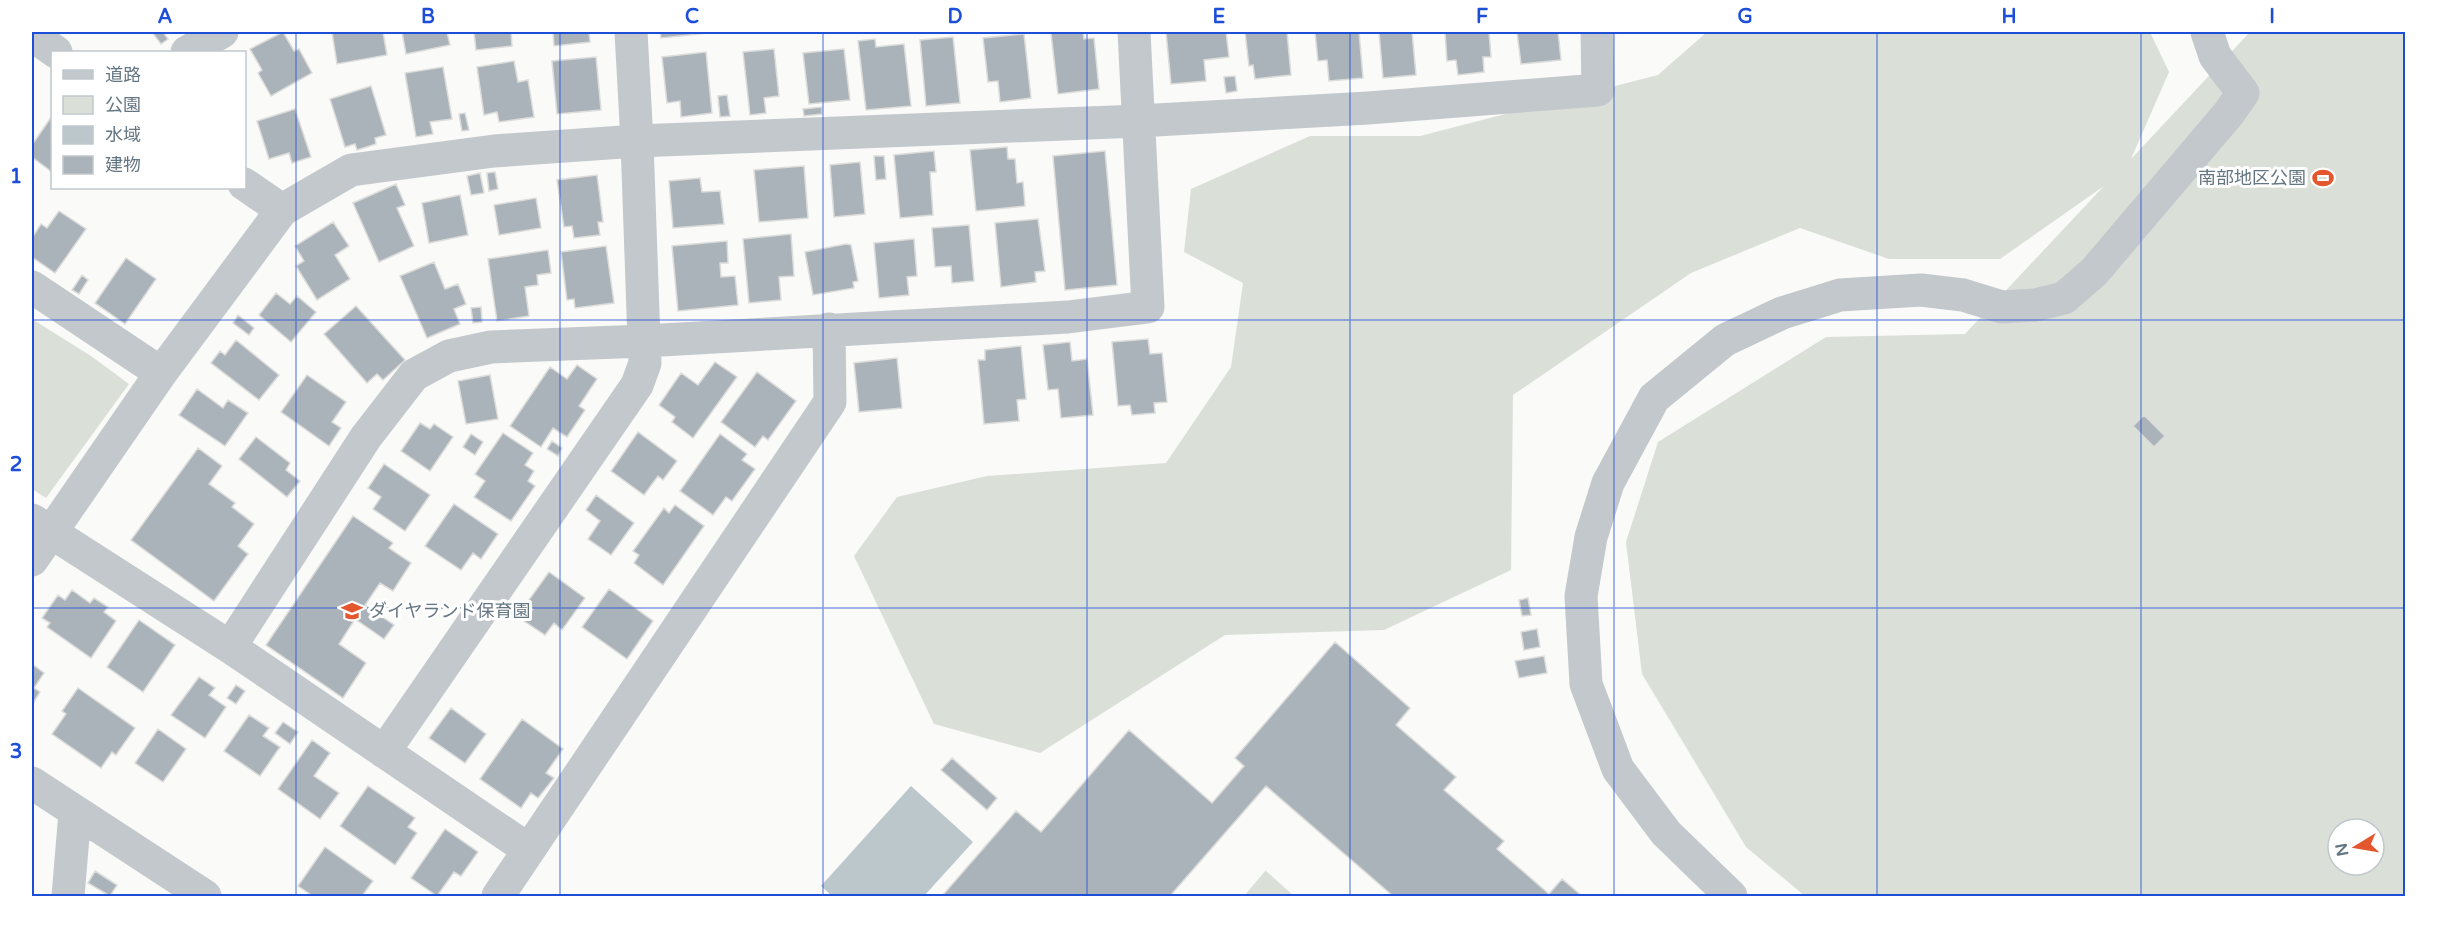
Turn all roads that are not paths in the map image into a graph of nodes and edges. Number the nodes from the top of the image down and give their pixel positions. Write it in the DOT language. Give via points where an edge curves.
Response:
graph roads {
  1 [pos="222,32"];
  2 [pos="631,32"];
  3 [pos="1134,32"];
  4 [pos="1597,32"];
  5 [pos="2207,32"];
  6 [pos="32,36"];
  7 [pos="54,51"];
  8 [pos="189,51"];
  9 [pos="1138,121"];
  10 [pos="637,141"];
  11 [pos="246,185"];
  12 [pos="282,210"];
  13 [pos="32,287"];
  14 [pos="829,329"];
  15 [pos="644,341"];
  16 [pos="161,373"];
  17 [pos="41,526"];
  18 [pos="32,560"];
  19 [pos="230,647"];
  20 [pos="384,752"];
  21 [pos="32,783"];
  22 [pos="75,813"];
  23 [pos="529,850"];
  24 [pos="68,897"];
  25 [pos="205,897"];
  26 [pos="498,897"];
  27 [pos="1731,897"];
  1 -- 8 [label="street"];
  2 -- 10 [label="street"];
  3 -- 9 [label="street"];
  4 -- 9 [label="street" via="1598,90"];
  5 -- 27 [label="street" via="2216,56 2243,93 2094,272 2064,298 2002,307 1963,295 1921,290 1840,295 1782,313 1725,340 1654,398 1608,483 1591,537 1581,596 1586,684 1618,769 1666,833"];
  6 -- 7 [label="street"];
  9 -- 10 [label="street"];
  9 -- 14 [label="street" via="1148,307 1068,317"];
  10 -- 12 [label="street" via="494,151 351,170"];
  10 -- 15 [label="street"];
  11 -- 12 [label="street"];
  12 -- 16 [label="street"];
  13 -- 16 [label="street"];
  14 -- 15 [label="street"];
  14 -- 23 [label="street" via="830,402"];
  15 -- 19 [label="street" via="491,347 449,356 414,375 366,437"];
  15 -- 20 [label="street" via="645,363 637,385"];
  16 -- 17 [label="street"];
  17 -- 18 [label="street"];
  17 -- 19 [label="street"];
  19 -- 20 [label="street"];
  20 -- 23 [label="street"];
  21 -- 22 [label="street"];
  22 -- 24 [label="street"];
  22 -- 25 [label="street"];
  23 -- 26 [label="street"];
}
